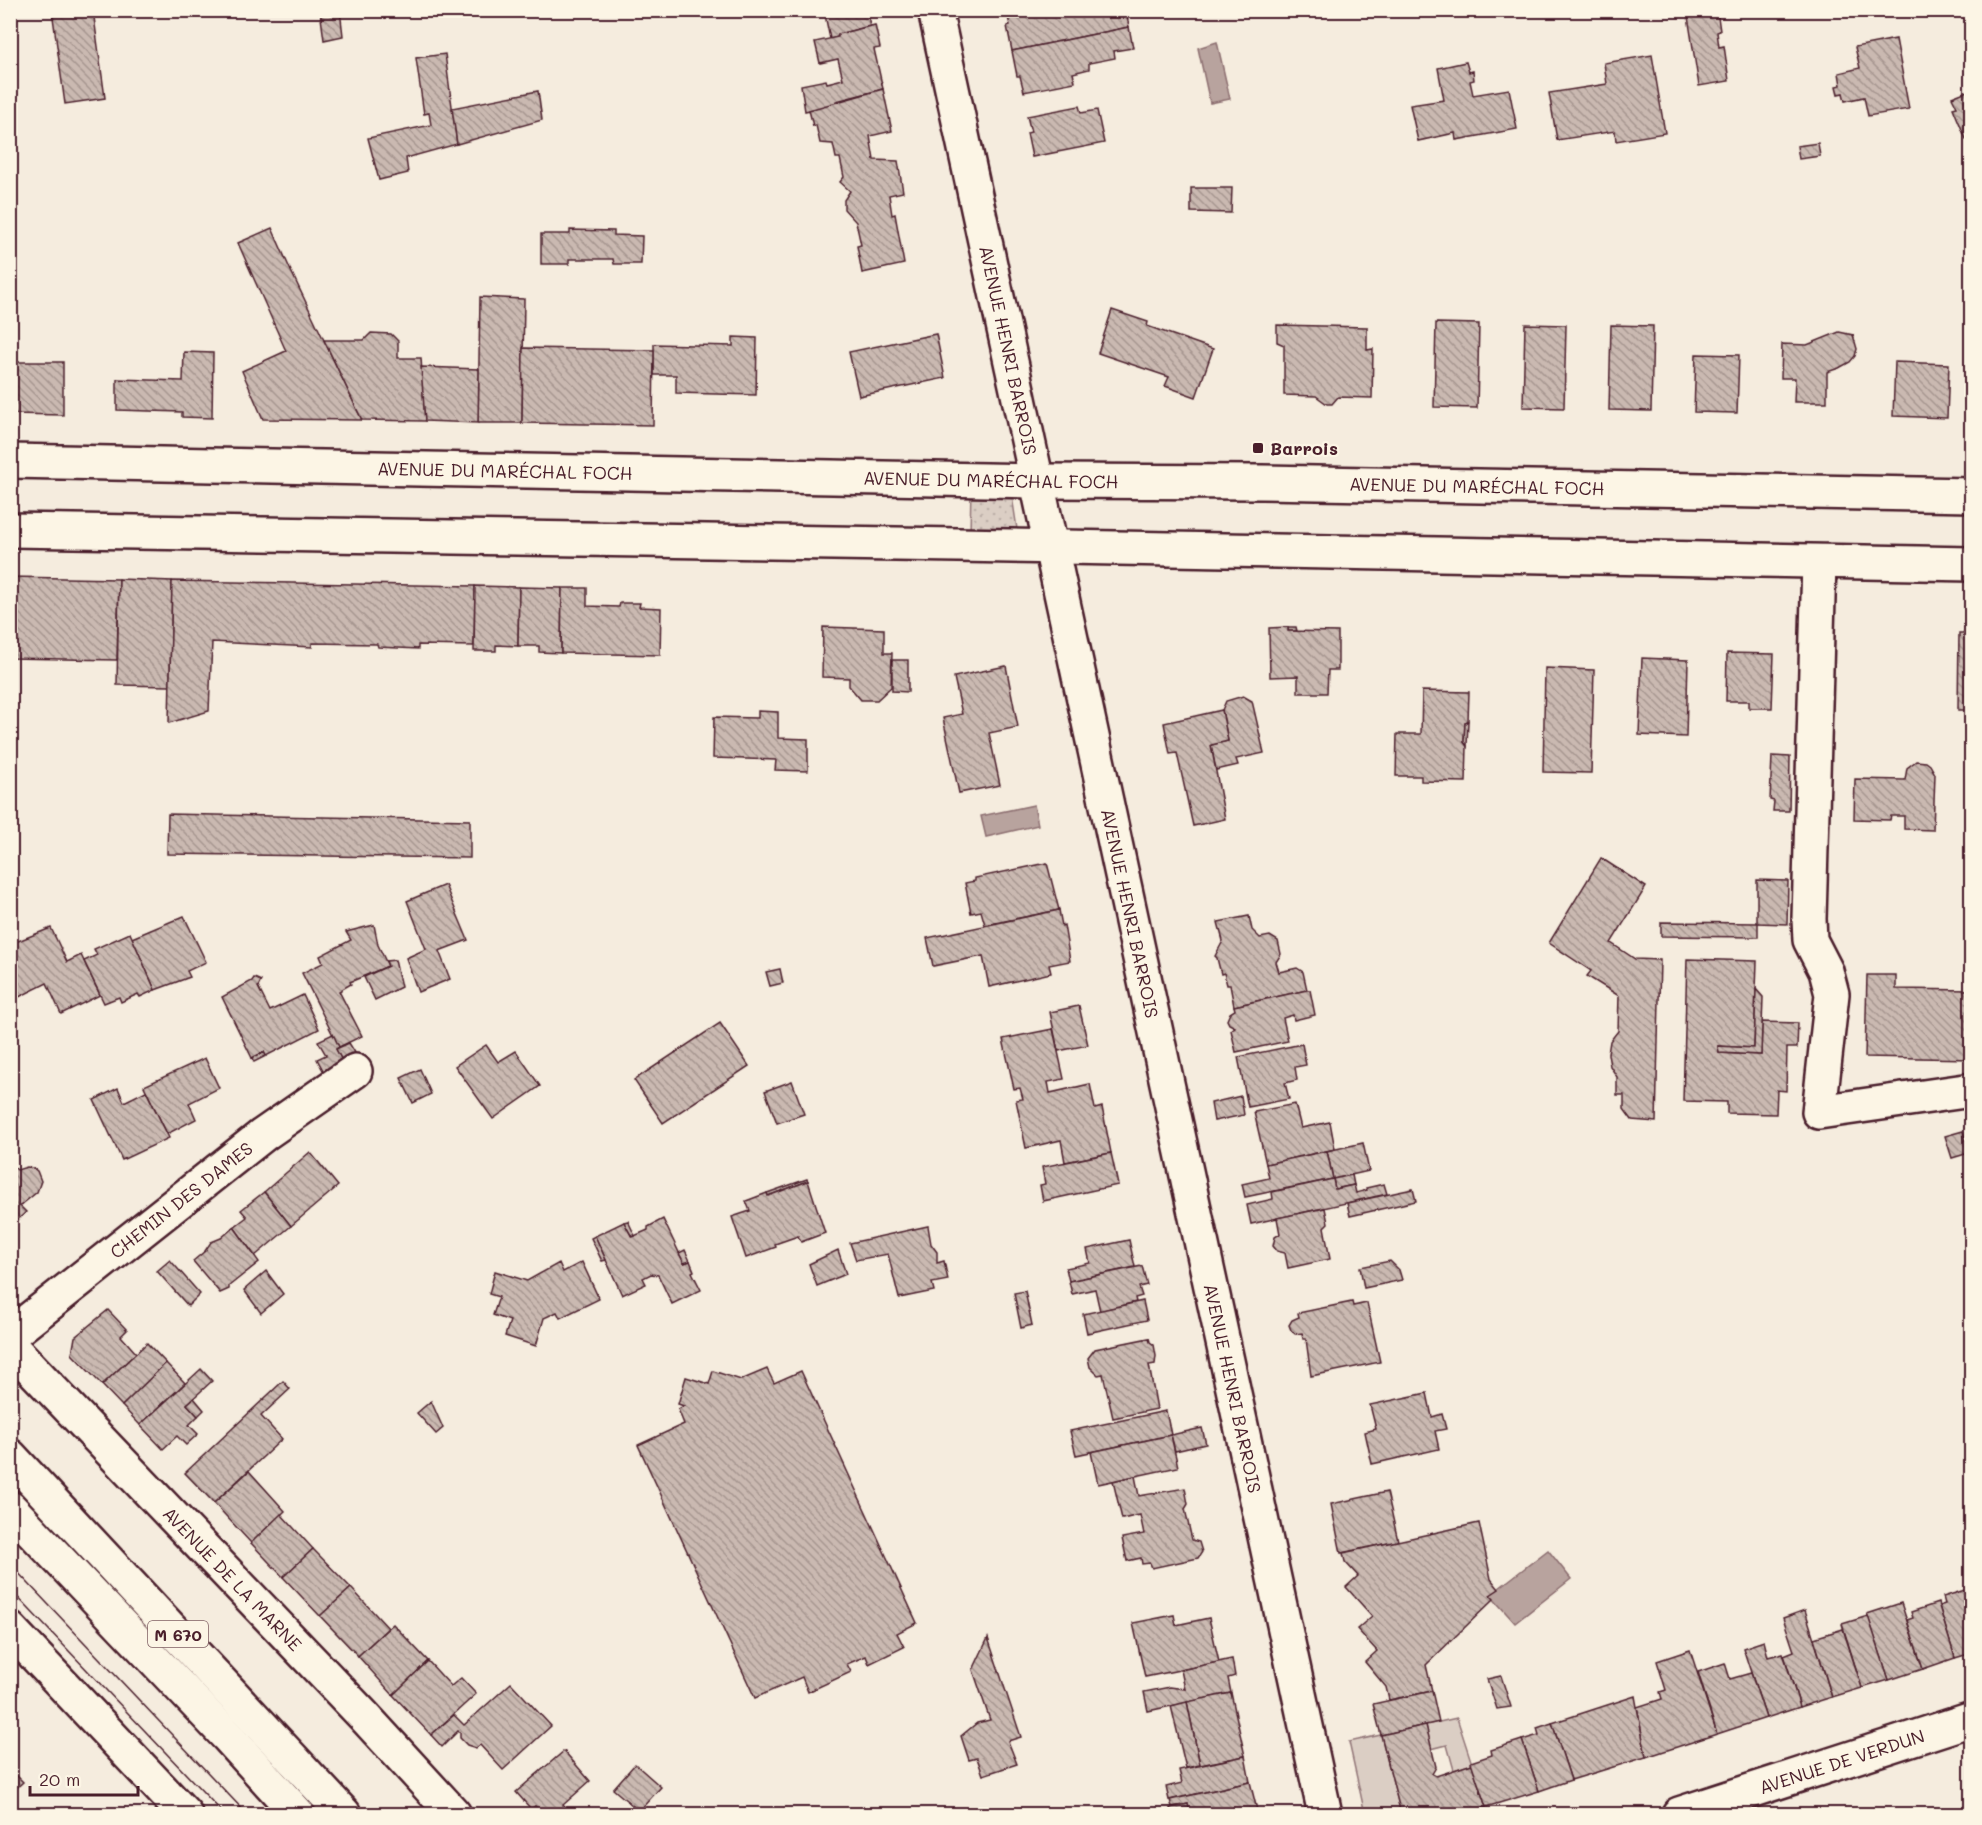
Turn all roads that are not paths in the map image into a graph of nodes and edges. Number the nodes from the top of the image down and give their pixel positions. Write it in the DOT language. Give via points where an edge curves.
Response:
graph roads {
  1 [pos="935,10"];
  2 [pos="10,461"];
  3 [pos="1037,481"];
  4 [pos="1971,495"];
  5 [pos="10,530"];
  6 [pos="1051,546"];
  7 [pos="1819,562"];
  8 [pos="1971,564"];
  9 [pos="355,1071"];
  10 [pos="1971,1090"];
  11 [pos="10,1335"];
  12 [pos="10,1346"];
  13 [pos="10,1456"];
  14 [pos="10,1508"];
  15 [pos="10,1629"];
  16 [pos="1971,1719"];
  17 [pos="185,1815"];
  18 [pos="298,1815"];
  19 [pos="344,1815"];
  20 [pos="454,1815"];
  21 [pos="1325,1815"];
  22 [pos="1679,1815"];
  1 -- 3 [label="main road, AVENUE HENRI BARROIS"];
  2 -- 3 [label="main road, AVENUE DU MARÉCHAL FOCH"];
  3 -- 4 [label="main road, AVENUE DU MARÉCHAL FOCH"];
  3 -- 6 [label="main road, AVENUE HENRI BARROIS"];
  5 -- 6 [label="main road"];
  6 -- 7 [label="main road"];
  6 -- 21 [label="main road, AVENUE HENRI BARROIS"];
  7 -- 8 [label="main road"];
  7 -- 10 [label="main road" via="1809,940 1826,971 1832,994 1818,1112"];
  9 -- 11 [label="main road, CHEMIN DES DAMES" via="263,1136"];
  12 -- 20 [label="main road, AVENUE DE LA MARNE"];
  13 -- 19 [label="main road, M 670"];
  14 -- 18 [label="main road, M 670"];
  15 -- 17 [label="main road"];
  16 -- 22 [label="main road, AVENUE DE VERDUN"];
}
